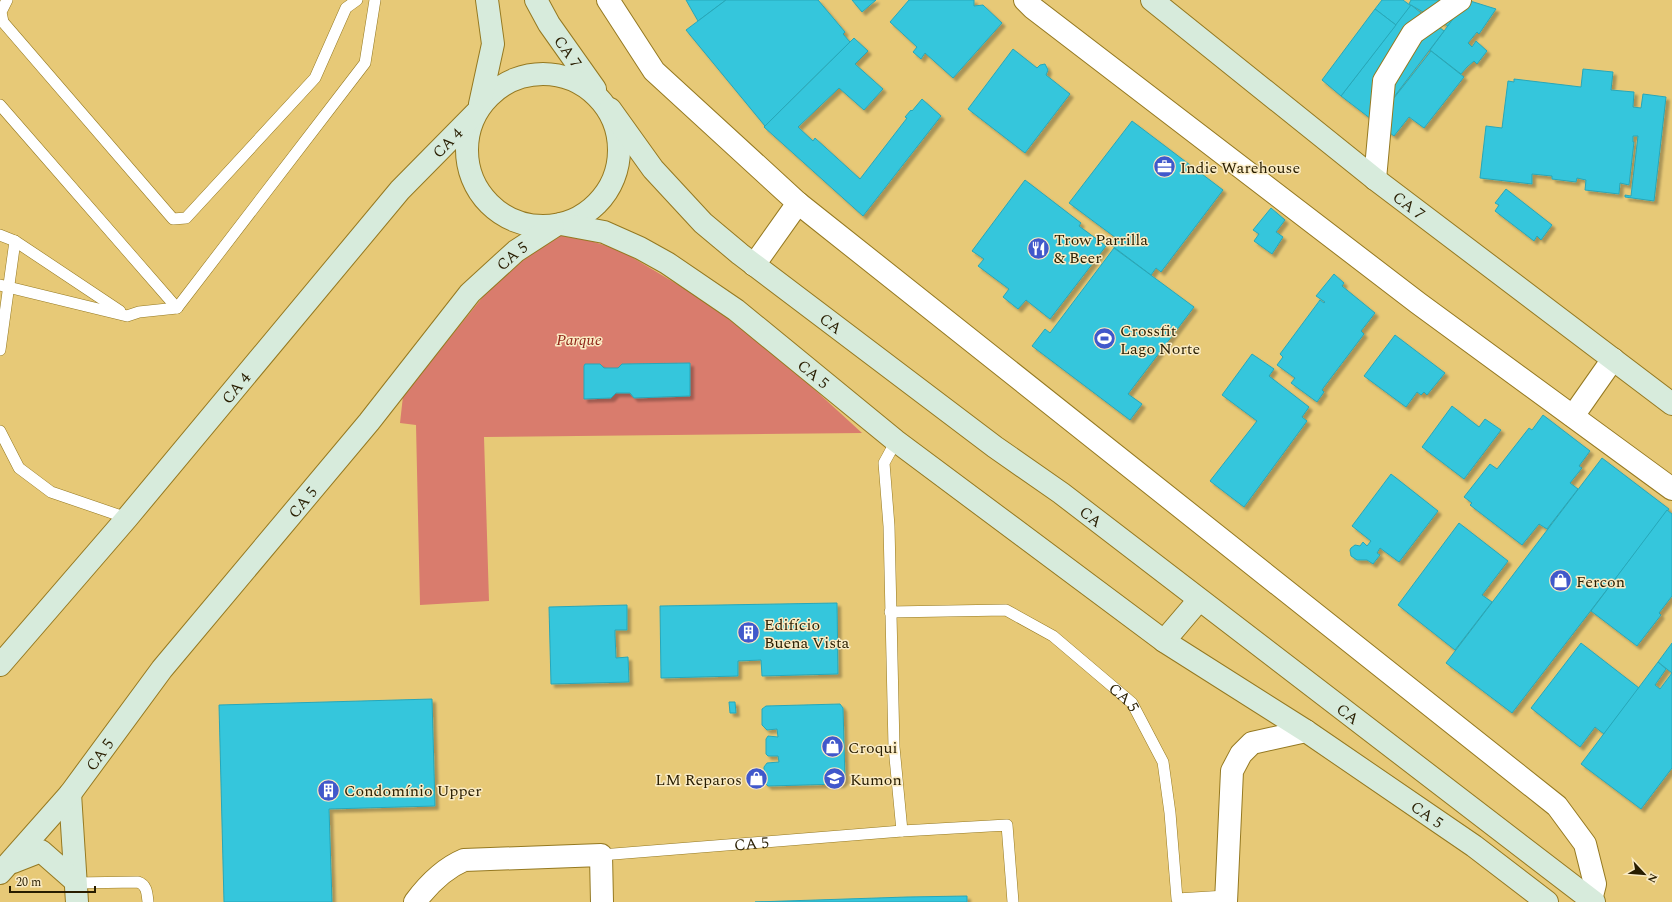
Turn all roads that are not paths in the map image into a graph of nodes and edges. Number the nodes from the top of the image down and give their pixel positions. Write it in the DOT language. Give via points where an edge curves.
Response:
graph roads {
  1 [pos="7,0"];
  2 [pos="357,0"];
  3 [pos="375,0"];
  4 [pos="487,0"];
  5 [pos="536,0"];
  6 [pos="608,0"];
  7 [pos="1025,0"];
  8 [pos="1152,0"];
  9 [pos="1460,0"];
  10 [pos="0,105"];
  11 [pos="607,106"];
  12 [pos="478,109"];
  13 [pos="1375,179"];
  14 [pos="798,203"];
  15 [pos="557,225"];
  16 [pos="0,235"];
  17 [pos="15,241"];
  18 [pos="754,265"];
  19 [pos="4,286"];
  20 [pos="177,308"];
  21 [pos="127,316"];
  22 [pos="0,350"];
  23 [pos="1613,359"];
  24 [pos="1672,404"];
  25 [pos="1573,416"];
  26 [pos="0,431"];
  27 [pos="896,441"];
  28 [pos="1672,489"];
  29 [pos="127,518"];
  30 [pos="1199,600"];
  31 [pos="890,612"];
  32 [pos="1164,641"];
  33 [pos="0,665"];
  34 [pos="1306,731"];
  35 [pos="70,794"];
  36 [pos="902,831"];
  37 [pos="601,855"];
  38 [pos="5,868"];
  39 [pos="75,888"];
  40 [pos="1226,899"];
  41 [pos="1593,901"];
  42 [pos="148,902"];
  43 [pos="415,902"];
  44 [pos="602,902"];
  45 [pos="1013,902"];
  46 [pos="1547,902"];
  1 -- 2 [label="lane" via="1,12 3,22 173,219 186,218 315,78 346,8"];
  3 -- 20 [label="lane" via="365,63"];
  4 -- 12 [label="street" via="493,44"];
  5 -- 11 [label="street, CA 7" via="549,24"];
  6 -- 14 [label="street" via="654,71"];
  7 -- 25 [label="street" via="1412,298"];
  8 -- 13 [label="street, CA 7"];
  9 -- 13 [label="street" via="1413,33 1384,82"];
  10 -- 20 [label="lane"];
  11 -- 12 [label="street, CA 4" via="583,83 547,72 509,80"];
  11 -- 15 [label="street" via="621,146 613,183 588,213"];
  11 -- 18 [label="street, CA" via="653,169 703,223"];
  12 -- 15 [label="street" via="468,131 466,161 477,190 496,212 516,222 523,225"];
  12 -- 29 [label="street, CA 4" via="400,190"];
  13 -- 23 [label="street, CA 7"];
  14 -- 18 [label="street"];
  14 -- 41 [label="street" via="1557,806 1585,844 1595,884"];
  15 -- 27 [label="street, CA 5" via="604,232 667,263 736,310"];
  15 -- 35 [label="street, CA 5" via="516,251 470,293 369,422 162,669"];
  16 -- 17 [label="lane"];
  17 -- 19 [label="lane"];
  17 -- 21 [label="lane"];
  18 -- 30 [label="street, CA" via="995,447 1061,492"];
  19 -- 21 [label="lane"];
  19 -- 22 [label="lane"];
  20 -- 21 [label="lane" via="139,312"];
  23 -- 24 [label="street, CA 7"];
  23 -- 25 [label="street"];
  25 -- 28 [label="street"];
  26 -- 29 [label="lane" via="19,468 51,492"];
  27 -- 31 [label="lane" via="884,463 889,526"];
  27 -- 32 [label="street, CA 5"];
  29 -- 33 [label="street, CA 4"];
  30 -- 32 [label="street"];
  30 -- 41 [label="street, CA"];
  31 -- 36 [label="lane" via="894,748"];
  31 -- 40 [label="lane, CA 5" via="1006,610 1053,636 1075,654 1132,703 1163,762 1177,899"];
  32 -- 34 [label="street, CA 5"];
  34 -- 40 [label="street, CA 5" via="1252,743 1241,754 1232,772"];
  34 -- 46 [label="street, CA 5" via="1474,846"];
  35 -- 38 [label="street, CA 5"];
  35 -- 39 [label="street"];
  36 -- 37 [label="lane, CA 5"];
  36 -- 45 [label="lane, CA 5" via="1007,825"];
  37 -- 43 [label="street, CA 5" via="464,860 454,864"];
  37 -- 44 [label="street"];
  38 -- 39 [label="street, CA 5" via="41,851"];
  39 -- 42 [label="lane" via="138,882 147,889"];
}
